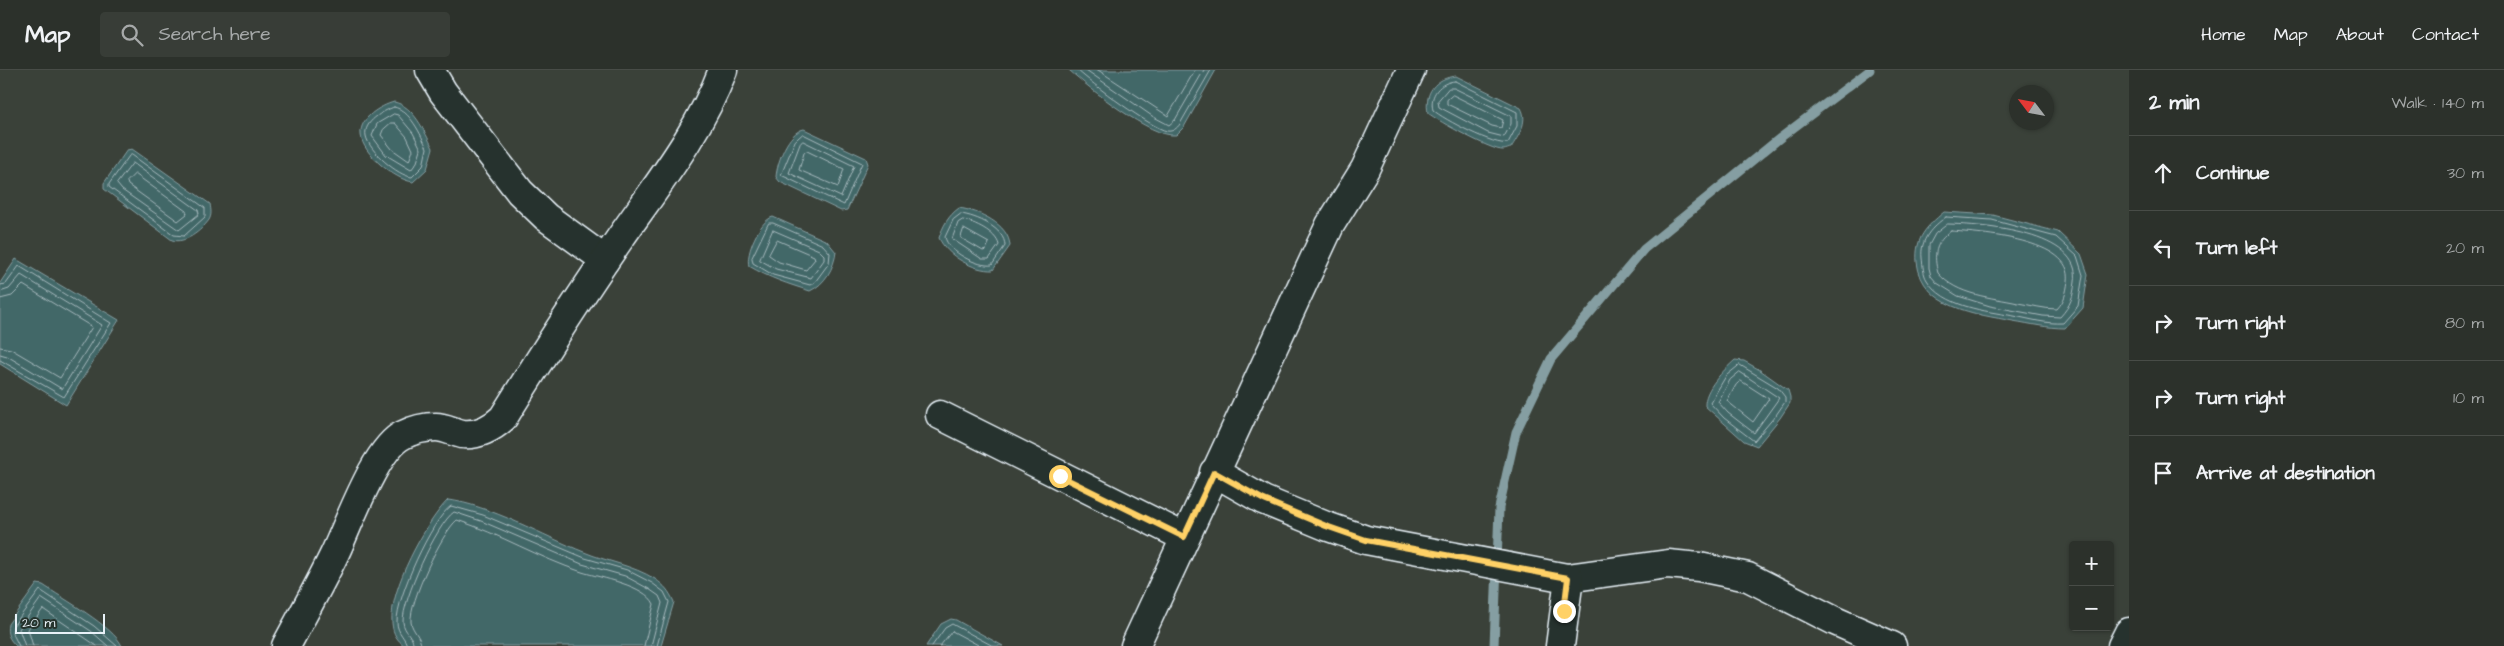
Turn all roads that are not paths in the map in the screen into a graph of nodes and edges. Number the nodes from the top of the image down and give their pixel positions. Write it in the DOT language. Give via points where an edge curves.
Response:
graph roads {
  1 [pos="430,70"];
  2 [pos="724,70"];
  3 [pos="1411,70"];
  4 [pos="605,260"];
  5 [pos="940,415"];
  6 [pos="1214,472"];
  7 [pos="1184,537"];
  8 [pos="1568,578"];
  9 [pos="2129,632"];
  10 [pos="286,646"];
  11 [pos="1135,646"];
  12 [pos="1560,646"];
  13 [pos="1892,646"];
  14 [pos="2122,646"];
  1 -- 4 [label="street" via="443,92 520,192 546,217"];
  2 -- 4 [label="street" via="697,124"];
  3 -- 6 [label="street" via="1365,168 1330,225"];
  4 -- 10 [label="street" via="503,418 492,427 476,433 463,434 438,427 416,430 400,436 389,446 373,470 334,555"];
  5 -- 7 [label="street"];
  6 -- 7 [label="street"];
  6 -- 8 [label="street" via="1264,500 1366,540"];
  7 -- 11 [label="street"];
  8 -- 12 [label="street"];
  8 -- 13 [label="street" via="1668,564 1748,577"];
  9 -- 14 [label="street"];
}
